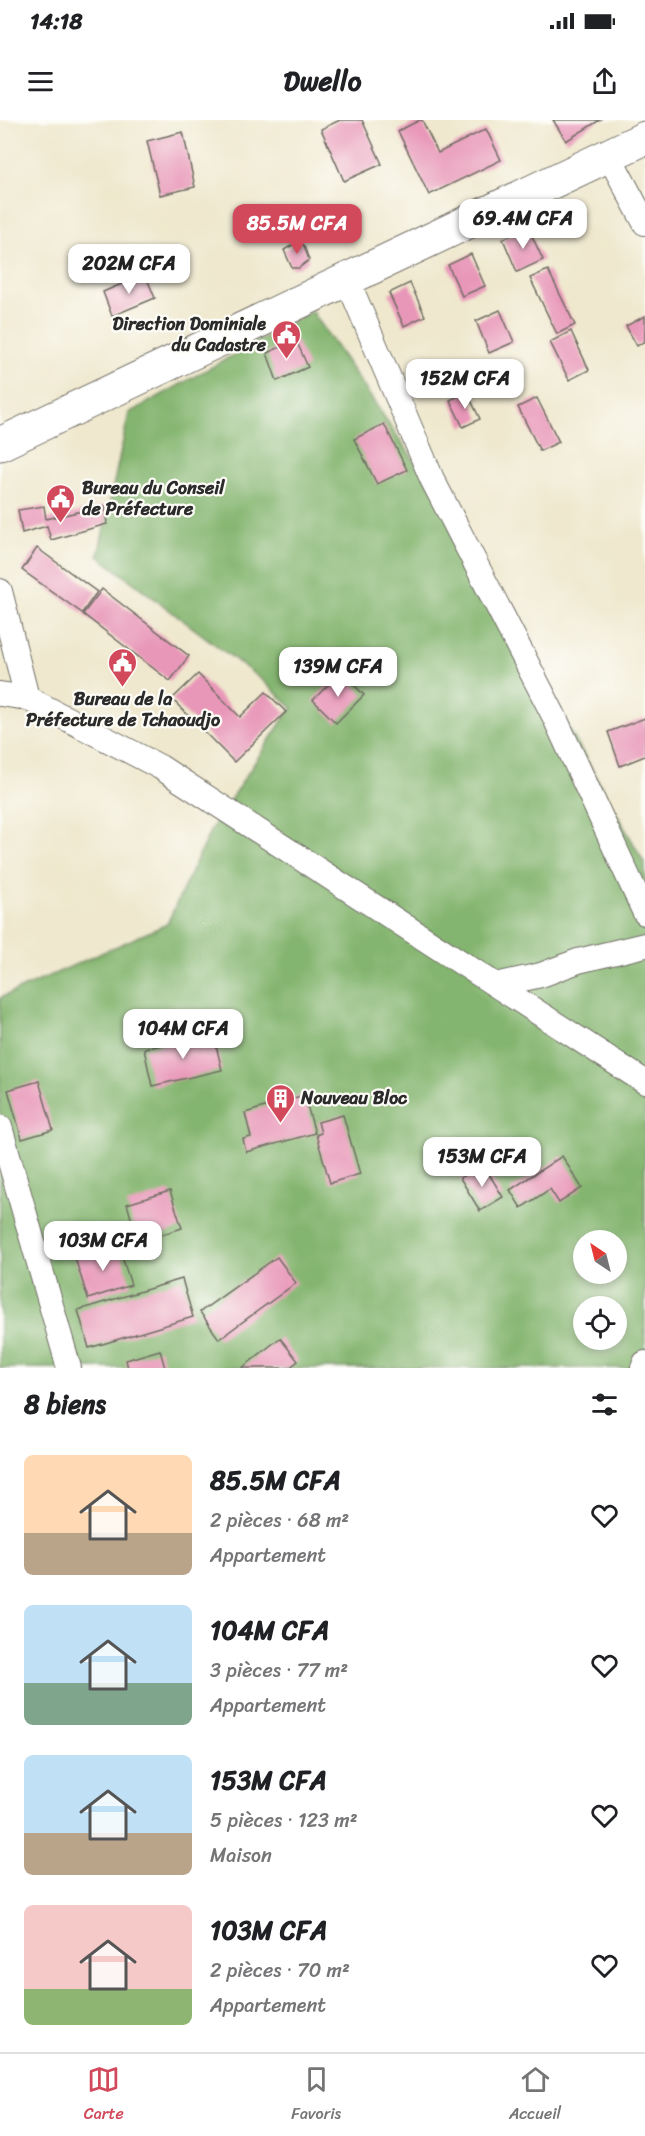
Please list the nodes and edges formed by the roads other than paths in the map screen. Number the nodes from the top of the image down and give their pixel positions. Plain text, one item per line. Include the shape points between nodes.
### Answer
1 (638, 120) edge
2 (645, 138) edge
3 (609, 156) junction
4 (645, 223) edge
5 (347, 279) junction
6 (0, 421) edge
7 (0, 444) edge
8 (0, 591) edge
9 (0, 694) edge
10 (27, 698) junction
11 (645, 913) edge
12 (645, 945) edge
13 (496, 985) junction
14 (645, 1082) edge
15 (0, 1127) edge
16 (645, 1363) edge
17 (69, 1368) edge
18 (643, 1368) edge

1 - 6 main road
2 - 3 main road
3 - 4 street
3 - 5 main road
5 - 7 main road
5 - 11 street via 432,479 553,714
8 - 10 street
9 - 10 street
10 - 13 street via 160,767
12 - 13 street
13 - 14 street
15 - 17 street
16 - 18 street

